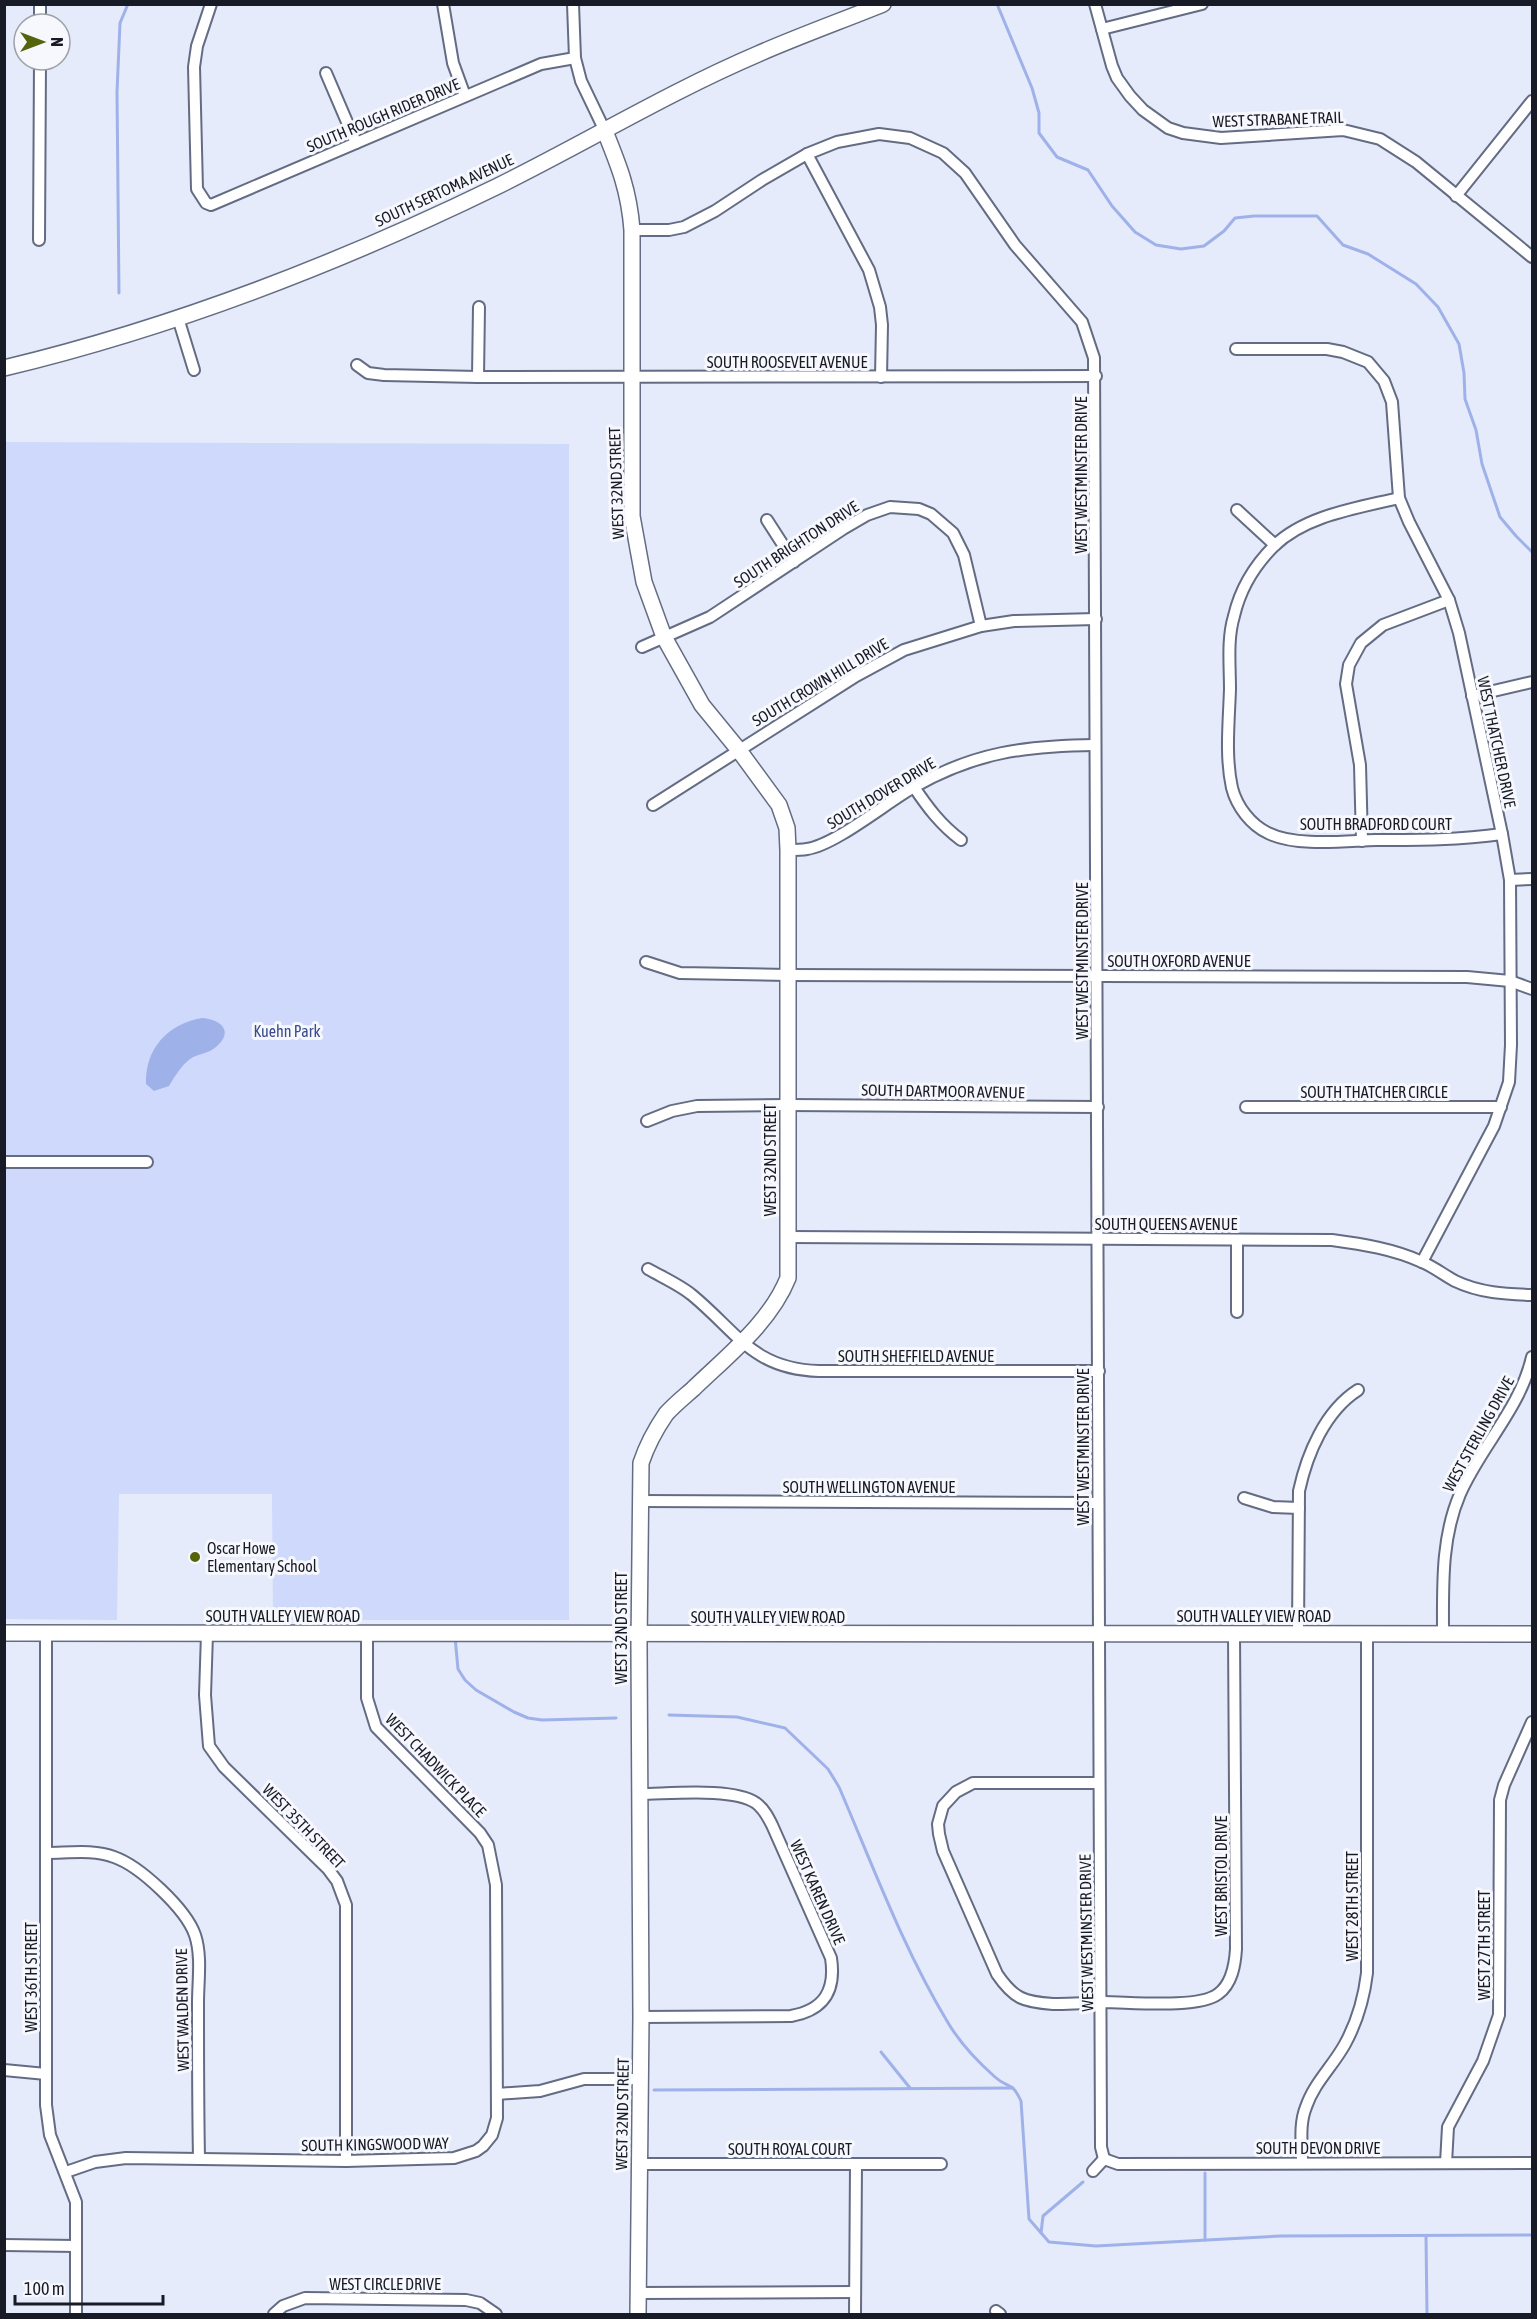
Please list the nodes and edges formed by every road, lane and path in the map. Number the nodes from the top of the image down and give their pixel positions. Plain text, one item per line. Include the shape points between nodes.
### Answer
1 (211, 4) edge
2 (443, 4) edge
3 (573, 4) edge
4 (883, 4) edge
5 (1095, 4) edge
6 (1202, 4) edge
7 (1102, 29) junction
8 (575, 58) junction
9 (40, 72) edge
10 (326, 73) dead end
11 (465, 96) junction
12 (1533, 101) edge
13 (604, 129) junction
14 (356, 143) junction
15 (807, 154) junction
16 (1456, 195) junction
17 (632, 230) junction
18 (39, 240) dead end
19 (1533, 257) edge
20 (479, 307) dead end
21 (178, 318) junction
22 (1236, 349) dead end
23 (357, 365) dead end
24 (4, 368) edge
25 (194, 370) dead end
26 (1096, 376) junction
27 (478, 377) junction
28 (631, 377) junction
29 (881, 377) junction
30 (1399, 498) junction
31 (1237, 510) dead end
32 (767, 520) dead end
33 (1275, 545) junction
34 (794, 562) junction
35 (1449, 600) junction
36 (1096, 619) junction
37 (981, 626) junction
38 (664, 637) junction
39 (642, 646) dead end
40 (1533, 682) edge
41 (1472, 696) junction
42 (1095, 746) junction
43 (738, 749) junction
44 (914, 787) junction
45 (653, 805) dead end
46 (1502, 834) junction
47 (961, 840) dead end
48 (1362, 841) junction
49 (788, 850) junction
50 (1533, 879) edge
51 (1510, 880) junction
52 (646, 962) dead end
53 (788, 975) junction
54 (1098, 976) junction
55 (1510, 981) junction
56 (1533, 989) edge
57 (788, 1105) junction
58 (1098, 1107) junction
59 (1246, 1107) dead end
60 (1502, 1107) junction
61 (647, 1121) dead end
62 (4, 1162) edge
63 (147, 1162) dead end
64 (789, 1237) junction
65 (1099, 1239) junction
66 (1237, 1240) junction
67 (1422, 1262) junction
68 (648, 1269) dead end
69 (1533, 1295) edge
70 (1237, 1312) dead end
71 (742, 1341) junction
72 (1533, 1357) edge
73 (1098, 1371) junction
74 (1358, 1390) dead end
75 (1244, 1498) dead end
76 (639, 1501) junction
77 (1098, 1503) junction
78 (1299, 1508) junction
79 (46, 1633) junction
80 (1443, 1633) junction
81 (4, 1634) edge
82 (207, 1634) junction
83 (367, 1634) junction
84 (1098, 1634) junction
85 (1234, 1634) junction
86 (1298, 1634) junction
87 (1367, 1634) junction
88 (1533, 1634) edge
89 (639, 1635) junction
90 (1533, 1722) edge
91 (1099, 1783) junction
92 (640, 1794) junction
93 (46, 1853) junction
94 (1102, 2002) junction
95 (641, 2017) junction
96 (4, 2070) edge
97 (46, 2074) junction
98 (640, 2079) junction
99 (497, 2094) junction
100 (199, 2158) junction
101 (1104, 2159) junction
102 (346, 2161) junction
103 (1302, 2162) junction
104 (1446, 2163) junction
105 (1533, 2163) edge
106 (640, 2164) junction
107 (856, 2164) junction
108 (941, 2164) dead end
109 (1093, 2171) dead end
110 (66, 2172) junction
111 (4, 2246) edge
112 (76, 2246) junction
113 (638, 2292) junction
114 (855, 2292) junction
115 (76, 2314) edge
116 (274, 2314) edge
117 (496, 2314) edge
118 (638, 2314) edge
119 (855, 2314) edge

1 - 14 street, SOUTH ROUGH RIDER DRIVE via 194,67 197,189 206,203 218,203
2 - 11 street via 453,63
3 - 8 street, WEST 32ND STREET
4 - 13 street, SOUTH SERTOMA AVENUE via 757,54
5 - 7 street, WEST STRABANE TRAIL
6 - 7 street
7 - 16 street, WEST STRABANE TRAIL via 1112,66 1124,87 1143,110 1168,128 1221,138 1343,130 1363,134 1394,147
8 - 11 street, SOUTH ROUGH RIDER DRIVE via 541,64
8 - 13 street, WEST 32ND STREET via 581,81
9 - 18 street
10 - 14 street
11 - 14 street, SOUTH ROUGH RIDER DRIVE
12 - 16 street
13 - 17 street, WEST 32ND STREET via 627,190
13 - 21 street, SOUTH SERTOMA AVENUE via 498,186 348,254
15 - 17 street, WEST WESTMINSTER DRIVE via 684,226
15 - 26 street, WEST WESTMINSTER DRIVE via 837,142 879,134 910,138 953,162 1015,245 1082,322
15 - 29 street via 869,270 881,316
16 - 19 street, WEST STRABANE TRAIL
17 - 28 street, WEST 32ND STREET
20 - 27 street
21 - 24 street, SOUTH SERTOMA AVENUE via 81,350
21 - 25 street
22 - 30 street, WEST THATCHER DRIVE via 1328,349 1368,362 1384,381 1392,402
23 - 27 street, SOUTH ROOSEVELT AVENUE via 384,375
26 - 29 street, SOUTH ROOSEVELT AVENUE
26 - 36 street, WEST WESTMINSTER DRIVE
27 - 28 street, SOUTH ROOSEVELT AVENUE
28 - 29 street, SOUTH ROOSEVELT AVENUE
28 - 38 street, WEST 32ND STREET via 632,516 644,582
30 - 33 street, SOUTH BRADFORD COURT via 1315,521
30 - 35 street, WEST THATCHER DRIVE
31 - 33 street
32 - 34 street
33 - 48 street, SOUTH BRADFORD COURT via 1246,584 1233,619 1229,756 1232,788 1249,820 1267,833 1302,841
34 - 37 street, SOUTH BRIGHTON DRIVE via 881,508 919,509 939,519 958,541
34 - 38 street, SOUTH BRIGHTON DRIVE via 710,617
35 - 41 street, WEST THATCHER DRIVE
35 - 48 street via 1383,625 1361,643 1349,665 1346,684 1360,765
36 - 37 street, SOUTH CROWN HILL DRIVE
36 - 42 street, WEST WESTMINSTER DRIVE
37 - 43 street, SOUTH CROWN HILL DRIVE via 924,642 882,661
38 - 39 street, SOUTH BRIGHTON DRIVE
38 - 43 street, WEST 32ND STREET via 702,705
40 - 41 street
41 - 46 street, WEST THATCHER DRIVE
42 - 44 street, SOUTH DOVER DRIVE via 1029,747 1000,752 959,765
42 - 54 street, WEST WESTMINSTER DRIVE
43 - 45 street, SOUTH CROWN HILL DRIVE
43 - 49 street, WEST 32ND STREET via 779,805 787,828
44 - 47 street via 942,826
44 - 49 street, SOUTH DOVER DRIVE via 826,843
46 - 48 street, SOUTH BRADFORD COURT
46 - 51 street, WEST THATCHER DRIVE
49 - 53 street, WEST 32ND STREET
50 - 51 street
51 - 55 street, WEST THATCHER DRIVE
52 - 53 street, SOUTH OXFORD AVENUE via 680,973
53 - 54 street, SOUTH OXFORD AVENUE
53 - 57 street, WEST 32ND STREET
54 - 55 street, SOUTH OXFORD AVENUE via 1467,977
54 - 58 street, WEST WESTMINSTER DRIVE
55 - 56 street, SOUTH OXFORD AVENUE
55 - 60 street, WEST THATCHER DRIVE via 1511,1063
57 - 58 street, SOUTH DARTMOOR AVENUE
57 - 61 street, SOUTH DARTMOOR AVENUE via 697,1106
57 - 64 street, WEST 32ND STREET
58 - 65 street, WEST WESTMINSTER DRIVE
59 - 60 street, SOUTH THATCHER CIRCLE
60 - 67 street, WEST THATCHER DRIVE
62 - 63 street
64 - 65 street, SOUTH QUEENS AVENUE
64 - 71 street, WEST 32ND STREET via 788,1278 781,1295
65 - 66 street, SOUTH QUEENS AVENUE
65 - 73 street, WEST WESTMINSTER DRIVE
66 - 67 street, SOUTH QUEENS AVENUE via 1332,1240
66 - 70 street
67 - 69 street, SOUTH QUEENS AVENUE via 1475,1289
68 - 71 street, SOUTH SHEFFIELD AVENUE via 690,1293
71 - 73 street, SOUTH SHEFFIELD AVENUE via 770,1361 806,1371
71 - 76 street, WEST 32ND STREET via 668,1412 651,1437 641,1463
72 - 80 street, WEST STERLING DRIVE via 1517,1400 1470,1474 1452,1515 1443,1576
73 - 77 street, WEST WESTMINSTER DRIVE
74 - 78 street via 1338,1406 1316,1442 1302,1476
75 - 78 street via 1273,1508
76 - 77 street, SOUTH WELLINGTON AVENUE
76 - 89 street, WEST 32ND STREET
77 - 84 street, WEST WESTMINSTER DRIVE
78 - 86 street
79 - 81 street, SOUTH VALLEY VIEW ROAD
79 - 82 street, SOUTH VALLEY VIEW ROAD
79 - 93 street, WEST 36TH STREET
80 - 87 street, SOUTH VALLEY VIEW ROAD
80 - 88 street, SOUTH VALLEY VIEW ROAD
82 - 83 street, SOUTH VALLEY VIEW ROAD
82 - 102 street, WEST 35TH STREET via 209,1746 224,1767 328,1869 346,1905
83 - 89 street, SOUTH VALLEY VIEW ROAD
83 - 99 street, WEST CHADWICK PLACE via 367,1698 376,1727 470,1821 488,1845 496,1885
84 - 85 street, SOUTH VALLEY VIEW ROAD
84 - 89 street, SOUTH VALLEY VIEW ROAD
84 - 91 street, WEST WESTMINSTER DRIVE
85 - 86 street, SOUTH VALLEY VIEW ROAD
85 - 94 street, WEST BRISTOL DRIVE via 1236,1948 1232,1971 1220,1993 1202,2001
86 - 87 street, SOUTH VALLEY VIEW ROAD
87 - 103 street, WEST 28TH STREET via 1367,1973 1355,2022 1306,2106
89 - 92 street, WEST 32ND STREET
90 - 104 street, WEST 27TH STREET via 1500,1800 1499,2015 1483,2061 1448,2127
91 - 94 street, WEST WESTMINSTER DRIVE
91 - 94 street, WEST BRISTOL DRIVE via 973,1783 948,1800 938,1824 943,1851 1009,1991 1031,2002
92 - 95 street, WEST 32ND STREET
92 - 95 street, WEST KAREN DRIVE via 729,1794 745,1797 762,1808 831,1958 832,1968 826,1997 803,2014
93 - 97 street, WEST 36TH STREET
93 - 100 street, WEST WALDEN DRIVE via 114,1856 134,1867 158,1889 192,1929 198,1947 199,1972
94 - 101 street, WEST WESTMINSTER DRIVE
95 - 98 street, WEST 32ND STREET
96 - 97 street
97 - 110 street, WEST 36TH STREET via 50,2135
98 - 99 street via 584,2079 540,2091
98 - 106 street, WEST 32ND STREET
99 - 102 street, SOUTH KINGSWOOD WAY via 495,2127 476,2151 454,2158
100 - 102 street, SOUTH KINGSWOOD WAY
100 - 110 street, SOUTH KINGSWOOD WAY via 112,2158
101 - 103 street, SOUTH DEVON DRIVE via 1118,2164
101 - 109 street
103 - 104 street, SOUTH DEVON DRIVE
104 - 105 street, SOUTH DEVON DRIVE
106 - 107 street, SOUTH ROYAL COURT
106 - 113 street, WEST 32ND STREET
107 - 108 street, SOUTH ROYAL COURT
107 - 114 street
110 - 112 street, WEST 36TH STREET via 76,2202
111 - 112 street
112 - 115 street, WEST 36TH STREET
113 - 114 street
113 - 118 street, WEST 32ND STREET
114 - 119 street
116 - 117 street, WEST CIRCLE DRIVE via 294,2301 316,2298 466,2300 480,2303

